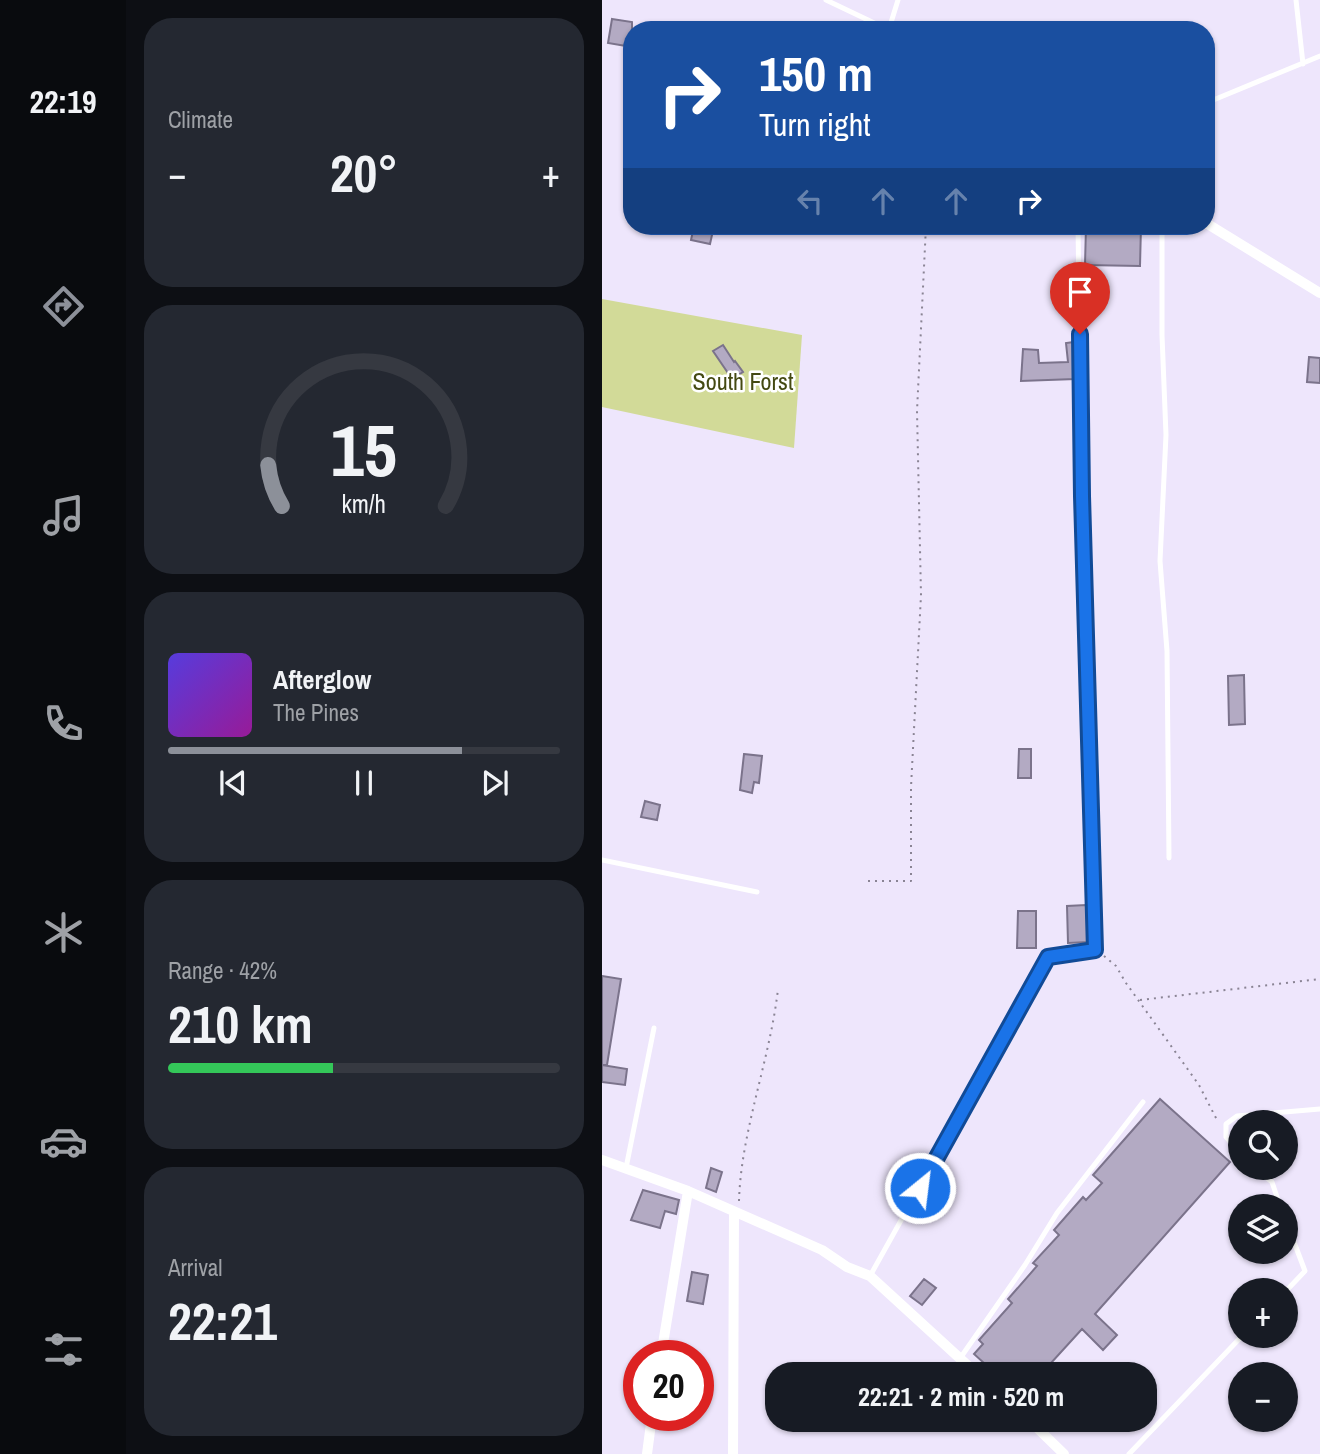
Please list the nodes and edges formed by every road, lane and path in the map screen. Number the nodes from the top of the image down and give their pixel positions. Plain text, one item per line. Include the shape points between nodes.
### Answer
1 (826, 0) edge
2 (898, 0) edge
3 (1296, 0) edge
4 (870, 21) edge
5 (892, 21) edge
6 (1320, 56) edge
7 (1303, 64) junction
8 (1215, 99) edge
9 (1215, 229) edge
10 (926, 235) edge
11 (1078, 235) edge
12 (1162, 235) edge
13 (1320, 293) edge
14 (1169, 858) dead end
15 (602, 860) edge
16 (868, 881) dead end
17 (757, 892) dead end
18 (1095, 950) junction
19 (1320, 979) edge
20 (778, 989) dead end
21 (1139, 1000) junction
22 (654, 1028) dead end
23 (1143, 1101) dead end
24 (1320, 1109) edge
25 (1226, 1137) junction
26 (1228, 1139) edge
27 (602, 1160) edge
28 (626, 1168) junction
29 (688, 1191) junction
30 (736, 1213) junction
31 (1298, 1251) edge
32 (870, 1276) junction
33 (1298, 1279) edge
34 (664, 1340) edge
35 (1231, 1348) edge
36 (961, 1357) junction
37 (966, 1362) edge
38 (650, 1431) edge
39 (1041, 1432) edge
40 (647, 1454) edge
41 (733, 1454) edge
42 (1064, 1454) edge
43 (1129, 1454) edge

1 - 4 lane
2 - 5 lane
3 - 7 lane
6 - 7 lane
7 - 8 lane
9 - 13 street
10 - 16 path via 917,411 921,595 911,881
11 - 18 lane
12 - 14 lane via 1166,435 1160,561 1167,651
15 - 17 lane
18 - 21 path via 1116,966
18 - 32 lane via 1048,957
19 - 21 path
20 - 30 path
21 - 25 path via 1199,1085
22 - 28 lane
23 - 36 lane via 1057,1213
24 - 25 lane via 1237,1116 1226,1124
25 - 26 lane
27 - 28 street
28 - 29 street
29 - 30 street
29 - 34 street
30 - 32 street
30 - 41 street
31 - 33 lane via 1306,1271
32 - 36 street
35 - 43 lane
36 - 37 street
38 - 40 street
39 - 42 street

